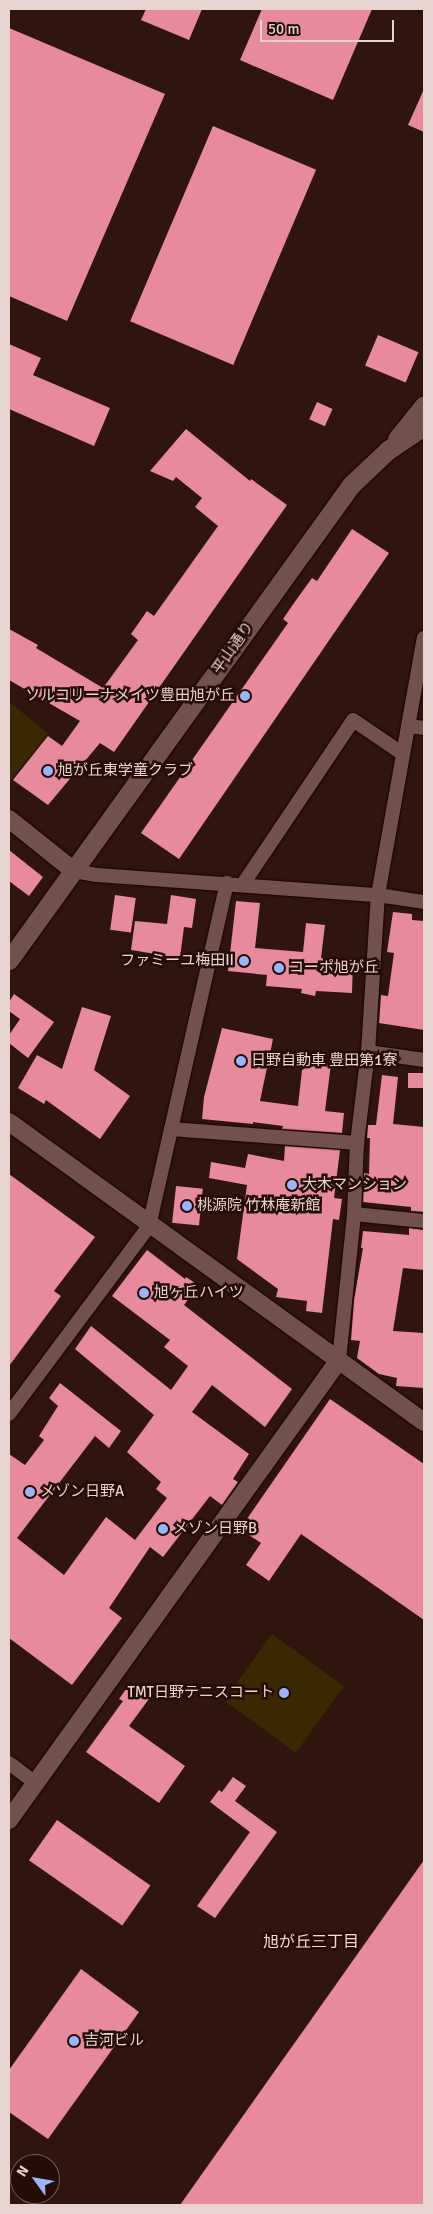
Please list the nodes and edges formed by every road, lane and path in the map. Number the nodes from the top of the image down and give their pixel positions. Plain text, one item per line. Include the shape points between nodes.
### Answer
1 (424, 405) edge
2 (424, 426) edge
3 (388, 450) junction
4 (424, 638) edge
5 (408, 726) junction
6 (424, 728) edge
7 (403, 754) junction
8 (9, 819) edge
9 (74, 871) junction
10 (227, 883) junction
11 (243, 884) junction
12 (378, 895) junction
13 (424, 902) edge
14 (9, 960) edge
15 (368, 1052) junction
16 (424, 1060) edge
17 (9, 1122) edge
18 (171, 1129) junction
19 (357, 1143) junction
20 (354, 1214) junction
21 (424, 1221) edge
22 (149, 1226) junction
23 (339, 1360) junction
24 (9, 1414) edge
25 (424, 1422) edge
26 (9, 1763) edge
27 (36, 1783) junction
28 (9, 1820) edge

1 - 3 main road
2 - 3 main road, 平山通り
3 - 9 main road, 平山通り via 351,485 326,517
4 - 5 street
5 - 6 street
5 - 7 street
7 - 11 street via 353,720
7 - 12 street
8 - 9 street
9 - 10 street
9 - 14 main road, 平山通り
10 - 11 street
10 - 18 street
11 - 12 street
12 - 13 street
12 - 15 street
15 - 16 street
15 - 19 street
17 - 22 street
18 - 19 street
18 - 22 street
19 - 20 street
20 - 21 street
20 - 23 street
22 - 23 street
22 - 24 street
23 - 25 street
23 - 27 street
26 - 27 street
27 - 28 street

